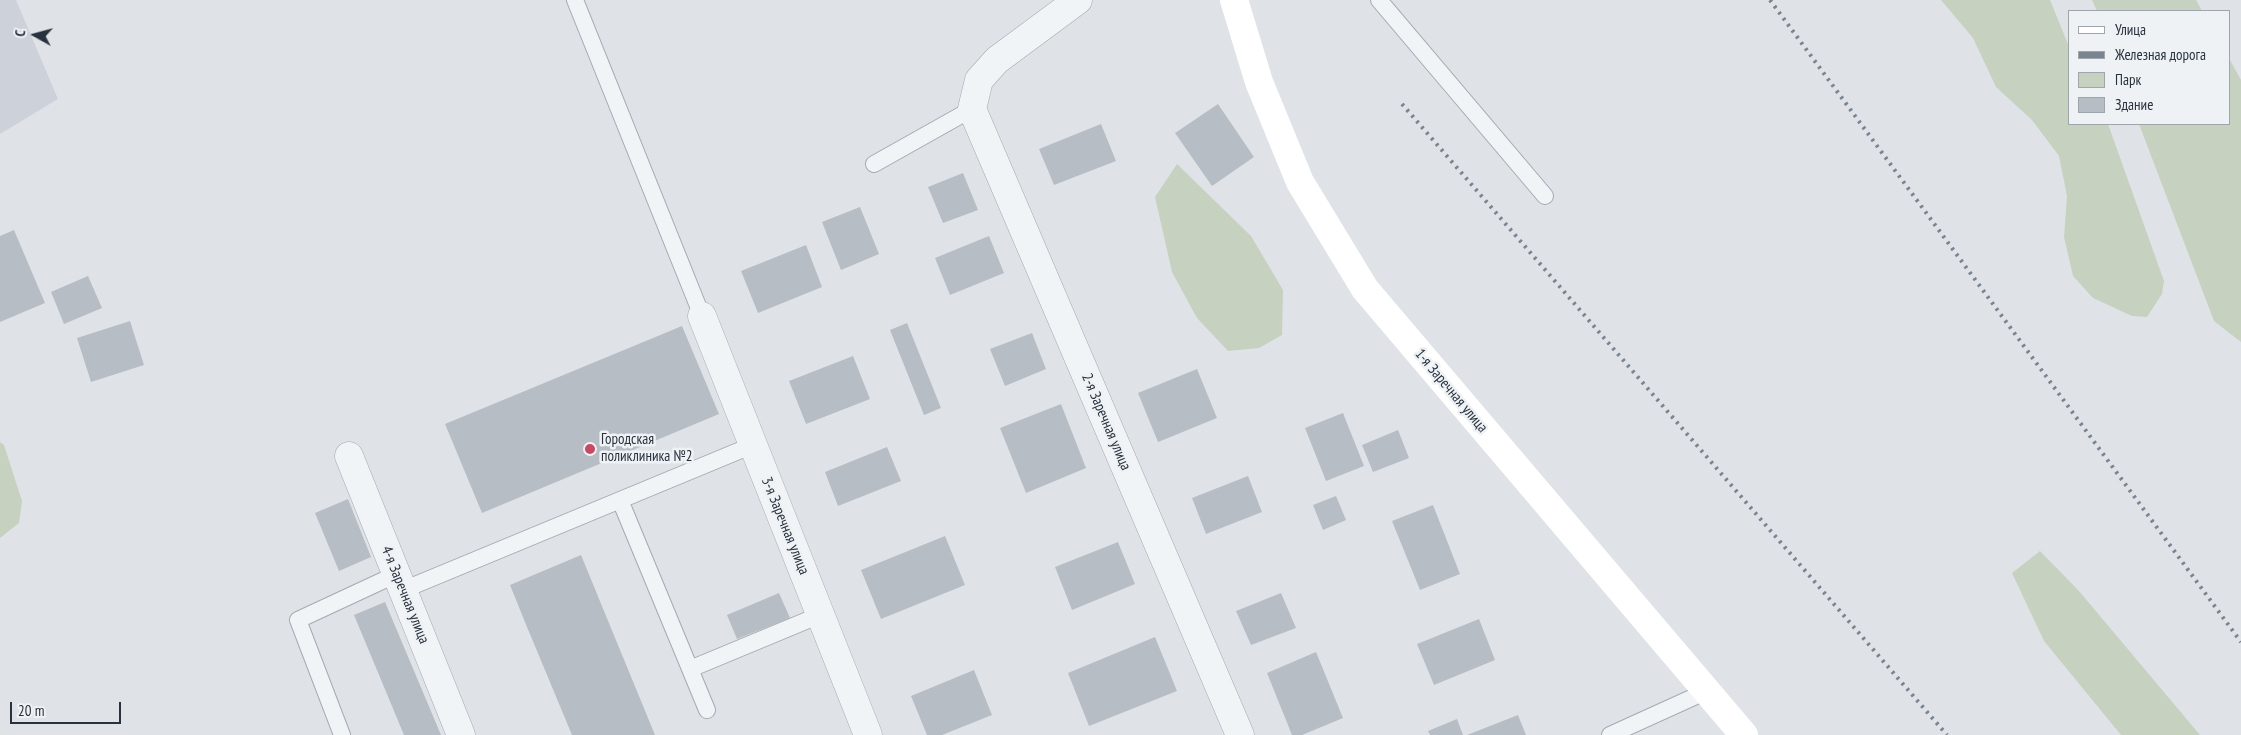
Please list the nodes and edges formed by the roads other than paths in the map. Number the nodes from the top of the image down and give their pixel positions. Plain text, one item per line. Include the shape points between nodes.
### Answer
1 (575, 0) edge
2 (1078, 0) edge
3 (1234, 0) edge
4 (1379, 0) edge
5 (972, 109) junction
6 (874, 164) dead end
7 (1545, 196) dead end
8 (702, 316) joint
9 (753, 445) junction
10 (349, 456) dead end
11 (620, 500) junction
12 (400, 582) junction
13 (820, 615) junction
14 (690, 669) junction
15 (1707, 691) junction
16 (707, 710) dead end
17 (342, 735) edge
18 (461, 735) edge
19 (868, 735) edge
20 (1240, 735) edge
21 (1610, 735) edge
22 (1744, 735) edge

1 - 8 lane
2 - 5 street via 997,60 979,80
3 - 15 street, 1-я Заречная улица via 1259,82 1300,182 1365,289
4 - 7 lane
5 - 6 lane
5 - 20 street, 2-я Заречная улица
8 - 9 street, 3-я Заречная улица
9 - 11 lane
9 - 13 street, 3-я Заречная улица
10 - 12 street, 4-я Заречная улица
11 - 12 lane
11 - 14 lane
12 - 17 lane via 298,620
12 - 18 street, 4-я Заречная улица
13 - 14 lane
13 - 19 street, 3-я Заречная улица
14 - 16 lane
15 - 21 lane
15 - 22 street, 1-я Заречная улица

